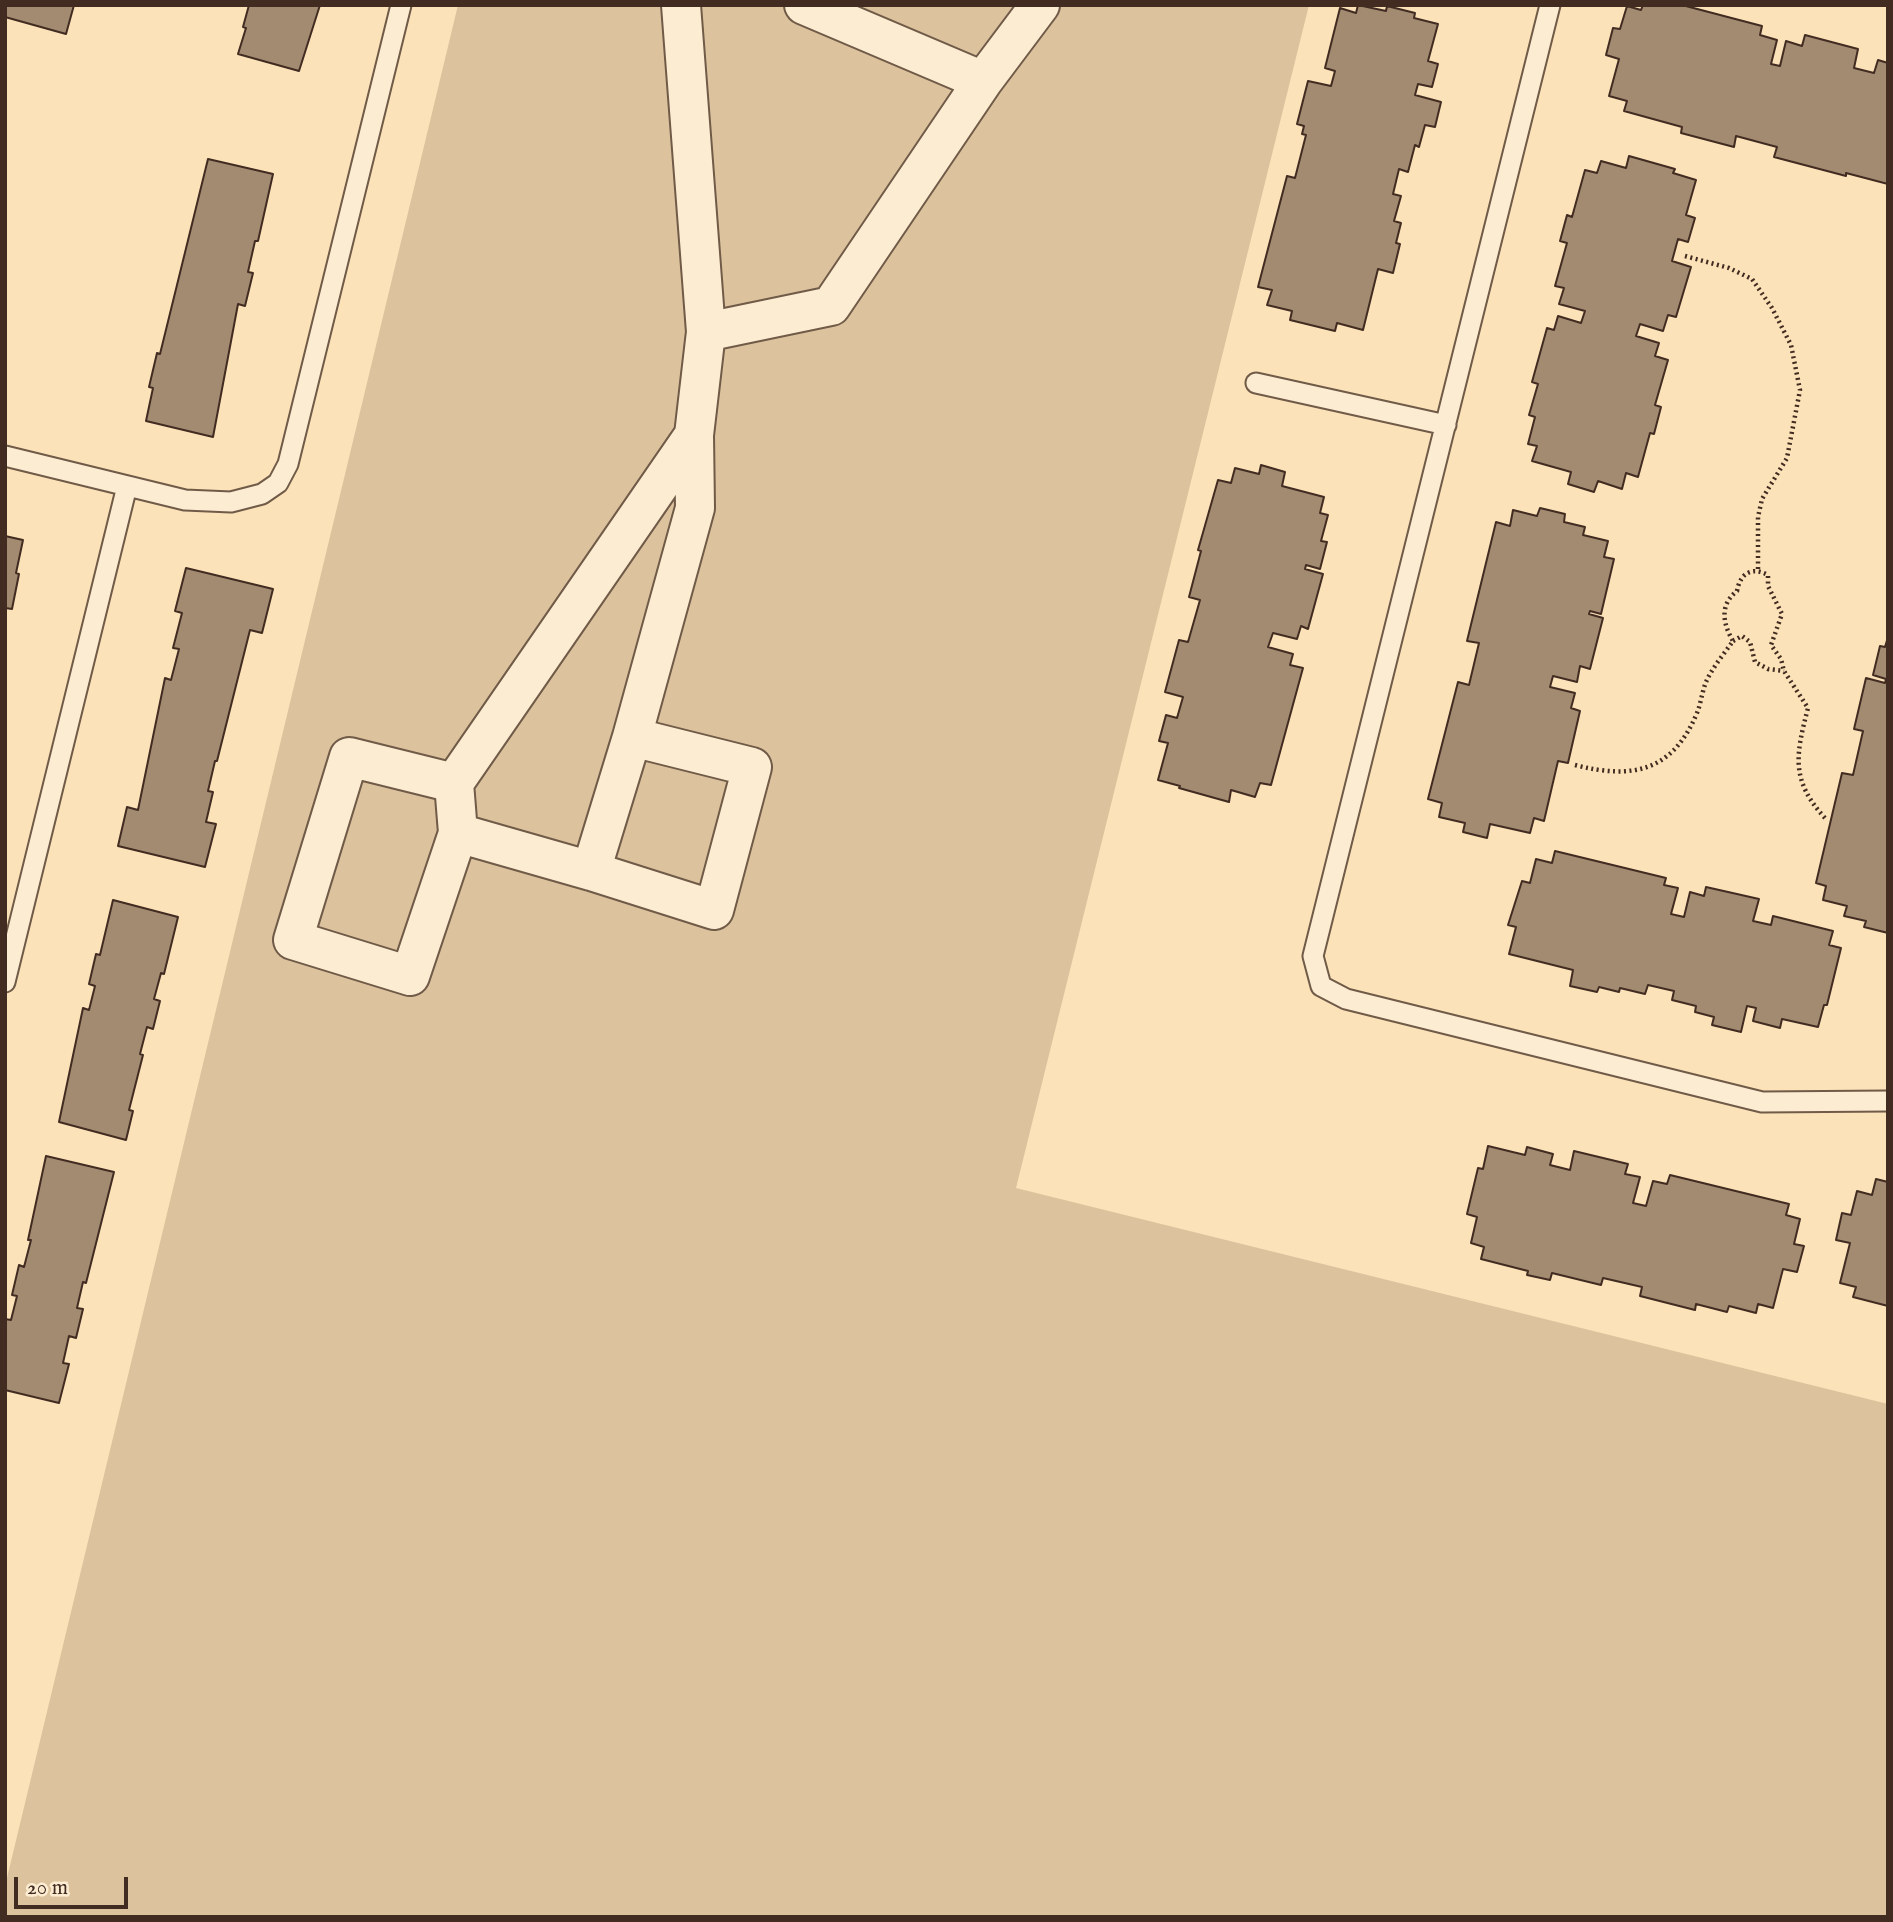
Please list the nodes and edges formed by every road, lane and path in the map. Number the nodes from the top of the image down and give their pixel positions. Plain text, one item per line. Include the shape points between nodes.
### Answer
1 (401, 5) edge
2 (681, 5) edge
3 (804, 5) edge
4 (1040, 5) edge
5 (1550, 5) edge
6 (983, 81) junction
7 (1685, 256) dead end
8 (706, 332) junction
9 (1256, 383) dead end
10 (1446, 425) junction
11 (694, 435) junction
12 (5, 456) edge
13 (127, 486) junction
14 (1759, 570) junction
15 (1733, 641) junction
16 (1784, 671) junction
17 (632, 737) junction
18 (1576, 765) dead end
19 (454, 783) junction
20 (1825, 818) dead end
21 (457, 833) junction
22 (591, 871) junction
23 (5, 982) edge
24 (1888, 1101) edge

1 - 13 lane via 288,464 278,482 262,494 231,502 185,500
2 - 8 street
3 - 6 street
4 - 6 street
5 - 10 lane
6 - 8 street via 831,306
7 - 14 path via 1752,279 1791,345 1800,390 1787,458 1762,499
8 - 11 street
9 - 10 lane
10 - 24 lane via 1313,957 1321,986 1346,999 1762,1102
11 - 17 street via 695,508
11 - 19 street
12 - 13 lane
13 - 23 lane
14 - 15 path via 1749,570 1739,581 1724,610
14 - 16 path via 1768,575 1768,586 1782,614 1770,645
15 - 16 path via 1742,636 1750,642 1755,662
15 - 18 path via 1707,680 1684,741 1670,756 1651,768 1623,772
16 - 20 path via 1808,708 1798,747 1802,788
17 - 22 street
17 - 22 street via 752,767 715,910
19 - 21 street
19 - 21 street via 349,757 293,940 410,976
21 - 22 street

